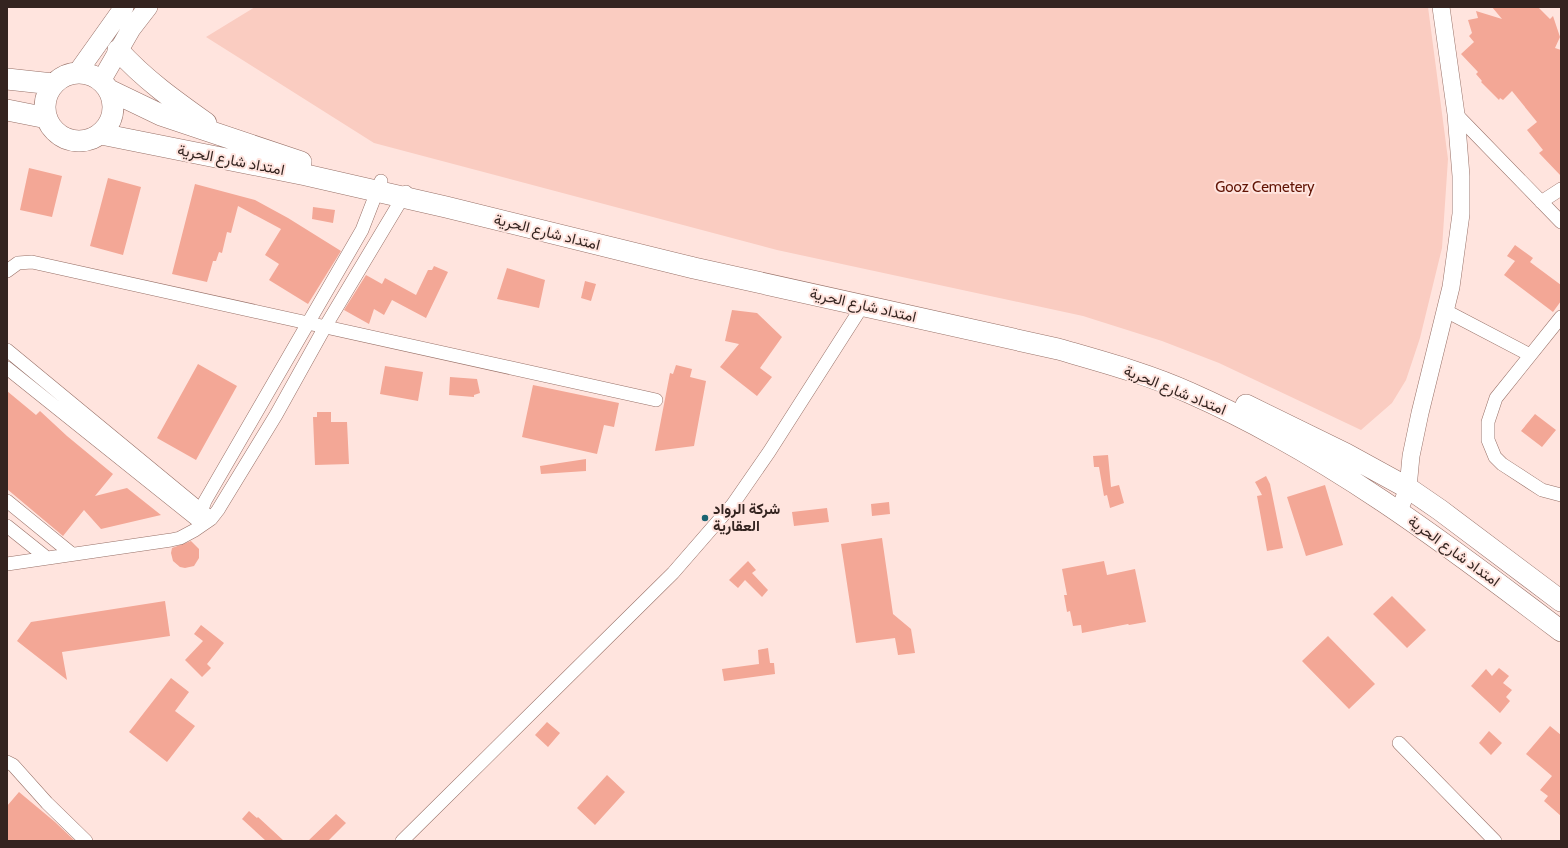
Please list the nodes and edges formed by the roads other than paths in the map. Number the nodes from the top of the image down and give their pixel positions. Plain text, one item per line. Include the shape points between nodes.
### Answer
1 (124, 7) edge
2 (148, 7) edge
3 (1441, 7) edge
4 (118, 50) junction
5 (77, 73) junction
6 (7, 79) edge
7 (53, 84) junction
8 (105, 85) junction
9 (7, 110) edge
10 (1456, 114) junction
11 (47, 118) junction
12 (101, 134) junction
13 (228, 139) junction
14 (379, 186) junction
15 (1561, 189) edge
16 (405, 192) junction
17 (1542, 202) junction
18 (1561, 222) edge
19 (7, 271) edge
20 (863, 305) junction
21 (1446, 310) junction
22 (1561, 317) edge
23 (307, 323) junction
24 (325, 327) junction
25 (7, 350) edge
26 (1530, 355) junction
27 (7, 368) edge
28 (656, 400) dead end
29 (1408, 488) junction
30 (1561, 495) edge
31 (7, 501) edge
32 (1400, 511) junction
33 (205, 518) junction
34 (7, 526) edge
35 (72, 554) junction
36 (47, 558) junction
37 (7, 564) edge
38 (1561, 601) edge
39 (1561, 631) edge
40 (1399, 743) dead end
41 (9, 766) edge
42 (86, 841) edge
43 (402, 841) edge
44 (1496, 841) edge

1 - 5 main road
2 - 4 main road
3 - 10 street
4 - 8 main road
4 - 13 main road via 135,69 176,103
5 - 7 main road via 68,74
5 - 8 main road via 94,76
6 - 7 main road
7 - 11 main road via 45,100
8 - 12 main road via 113,104 112,118
8 - 13 main road via 162,115
9 - 11 main road
10 - 17 street
10 - 21 street via 1461,214
11 - 12 main road via 54,131 66,139 88,140
12 - 14 main road, امتداد شارع الحرية
13 - 14 main road
14 - 16 main road
14 - 23 street via 362,230
15 - 17 street
16 - 20 main road, امتداد شارع الحرية via 694,268
16 - 24 street
16 - 29 main road, امتداد شارع الحرية via 695,258 918,305 1120,356 1221,394 1282,422
17 - 18 street
19 - 23 street via 18,263 27,261
20 - 32 main road, امتداد شارع الحرية via 1058,349 1164,382 1226,410 1287,442
20 - 43 street via 733,504 673,573
21 - 26 street
21 - 29 street via 1420,413 1411,456
22 - 26 street
23 - 24 street
23 - 33 street via 205,501
24 - 28 street
24 - 33 street via 276,415
25 - 33 street
26 - 30 street via 1496,398 1488,422 1488,440 1495,457 1502,464 1542,490
27 - 33 street
29 - 32 street
29 - 38 main road, امتداد شارع الحرية
31 - 35 street
32 - 39 main road, امتداد شارع الحرية
33 - 35 street via 188,534 175,539
34 - 36 street
35 - 36 street
36 - 37 street
40 - 44 street
41 - 42 street

